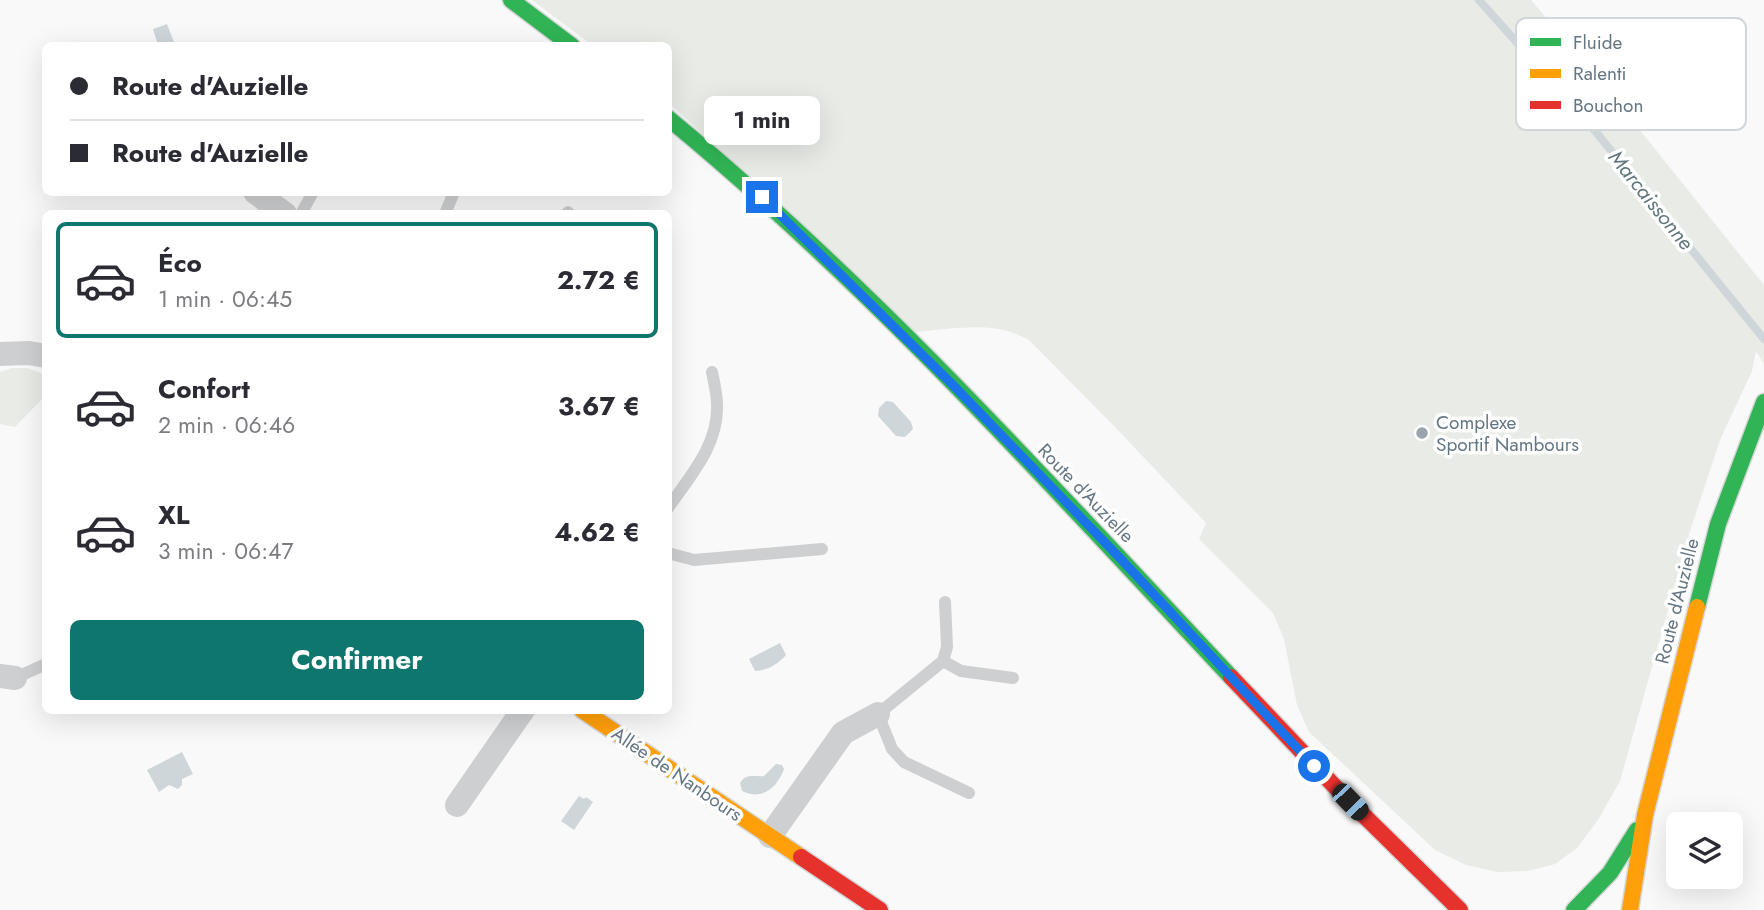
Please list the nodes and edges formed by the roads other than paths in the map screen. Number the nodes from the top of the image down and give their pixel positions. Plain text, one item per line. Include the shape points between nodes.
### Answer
1 (511, 0) edge
2 (567, 42) edge
3 (672, 121) edge
4 (260, 196) edge
5 (280, 210) edge
6 (0, 354) edge
7 (42, 355) edge
8 (712, 372) dead end
9 (1764, 402) edge
10 (672, 502) edge
11 (822, 549) dead end
12 (672, 553) edge
13 (944, 602) dead end
14 (943, 661) junction
15 (42, 665) edge
16 (7, 677) edge
17 (1013, 678) dead end
18 (520, 714) edge
19 (588, 714) edge
20 (878, 714) junction
21 (968, 793) dead end
22 (457, 805) dead end
23 (1645, 815) junction
24 (770, 836) junction
25 (880, 910) edge
26 (1460, 910) edge
27 (1574, 910) edge
28 (1630, 910) edge

1 - 2 street
3 - 26 street, Route d'Auzielle via 780,213 932,363 1297,748
4 - 5 street
6 - 7 street
8 - 10 lane via 717,405 709,447
9 - 23 street, Route d'Auzielle via 1718,524
11 - 12 lane via 694,560
13 - 14 lane via 947,647
14 - 17 lane via 961,671
14 - 20 lane
15 - 16 lane
18 - 22 street
19 - 24 street, Allée de Nanbours
20 - 21 lane via 892,749 904,762
20 - 24 street via 843,733
23 - 27 street, Route d'Auzielle via 1619,864
23 - 28 street, Route d'Auzielle
24 - 25 street, Allée de Nanbours

